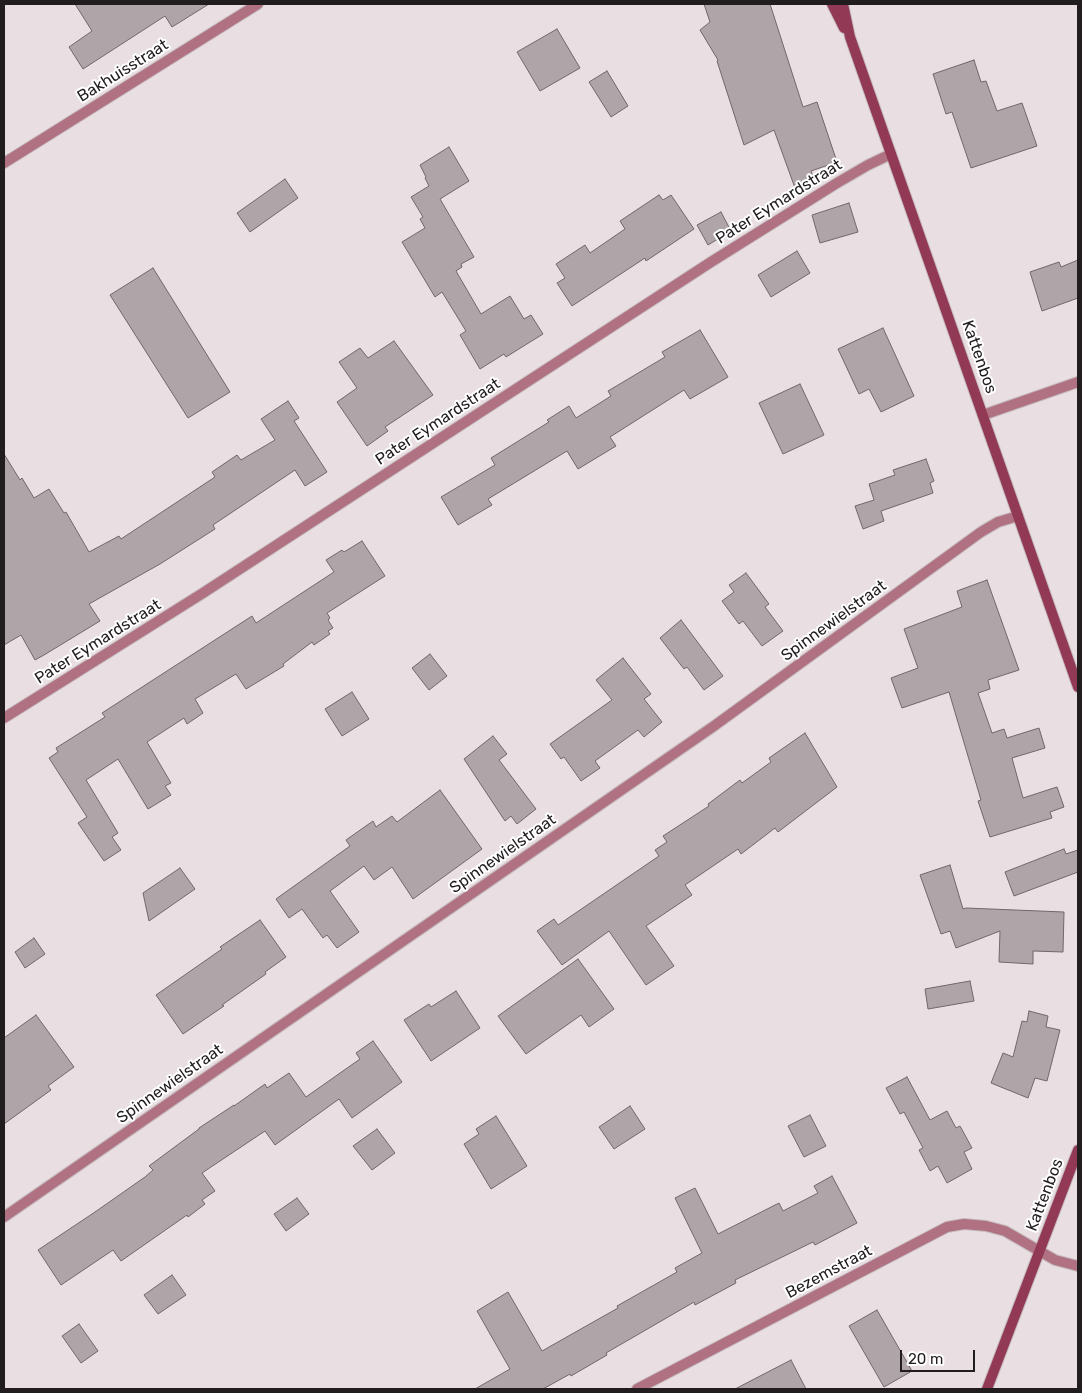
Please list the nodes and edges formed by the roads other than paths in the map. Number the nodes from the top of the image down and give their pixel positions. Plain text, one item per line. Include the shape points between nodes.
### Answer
1 (258, 4) edge
2 (832, 4) edge
3 (843, 4) edge
4 (850, 38) junction
5 (891, 154) junction
6 (4, 163) edge
7 (1078, 382) edge
8 (983, 415) junction
9 (1018, 516) junction
10 (1078, 687) edge
11 (4, 718) edge
12 (1078, 1150) edge
13 (4, 1217) edge
14 (1040, 1251) junction
15 (1078, 1266) edge
16 (637, 1389) edge
17 (987, 1389) edge

1 - 6 street, Bakhuisstraat
2 - 4 main road, Kattenbos
3 - 4 main road, Kattenbos
4 - 5 main road, Kattenbos
5 - 8 main road, Kattenbos
5 - 11 street, Pater Eymardstraat via 837,183 711,262 203,593
7 - 8 street
8 - 9 main road, Kattenbos
9 - 10 main road, Kattenbos
9 - 13 street, Spinnewielstraat via 981,532 714,726
12 - 14 main road, Kattenbos
14 - 15 street, Kattenbos via 1055,1260
14 - 16 street, Bezemstraat via 1005,1231 986,1226 964,1224 947,1227
14 - 17 main road, Kattenbos

